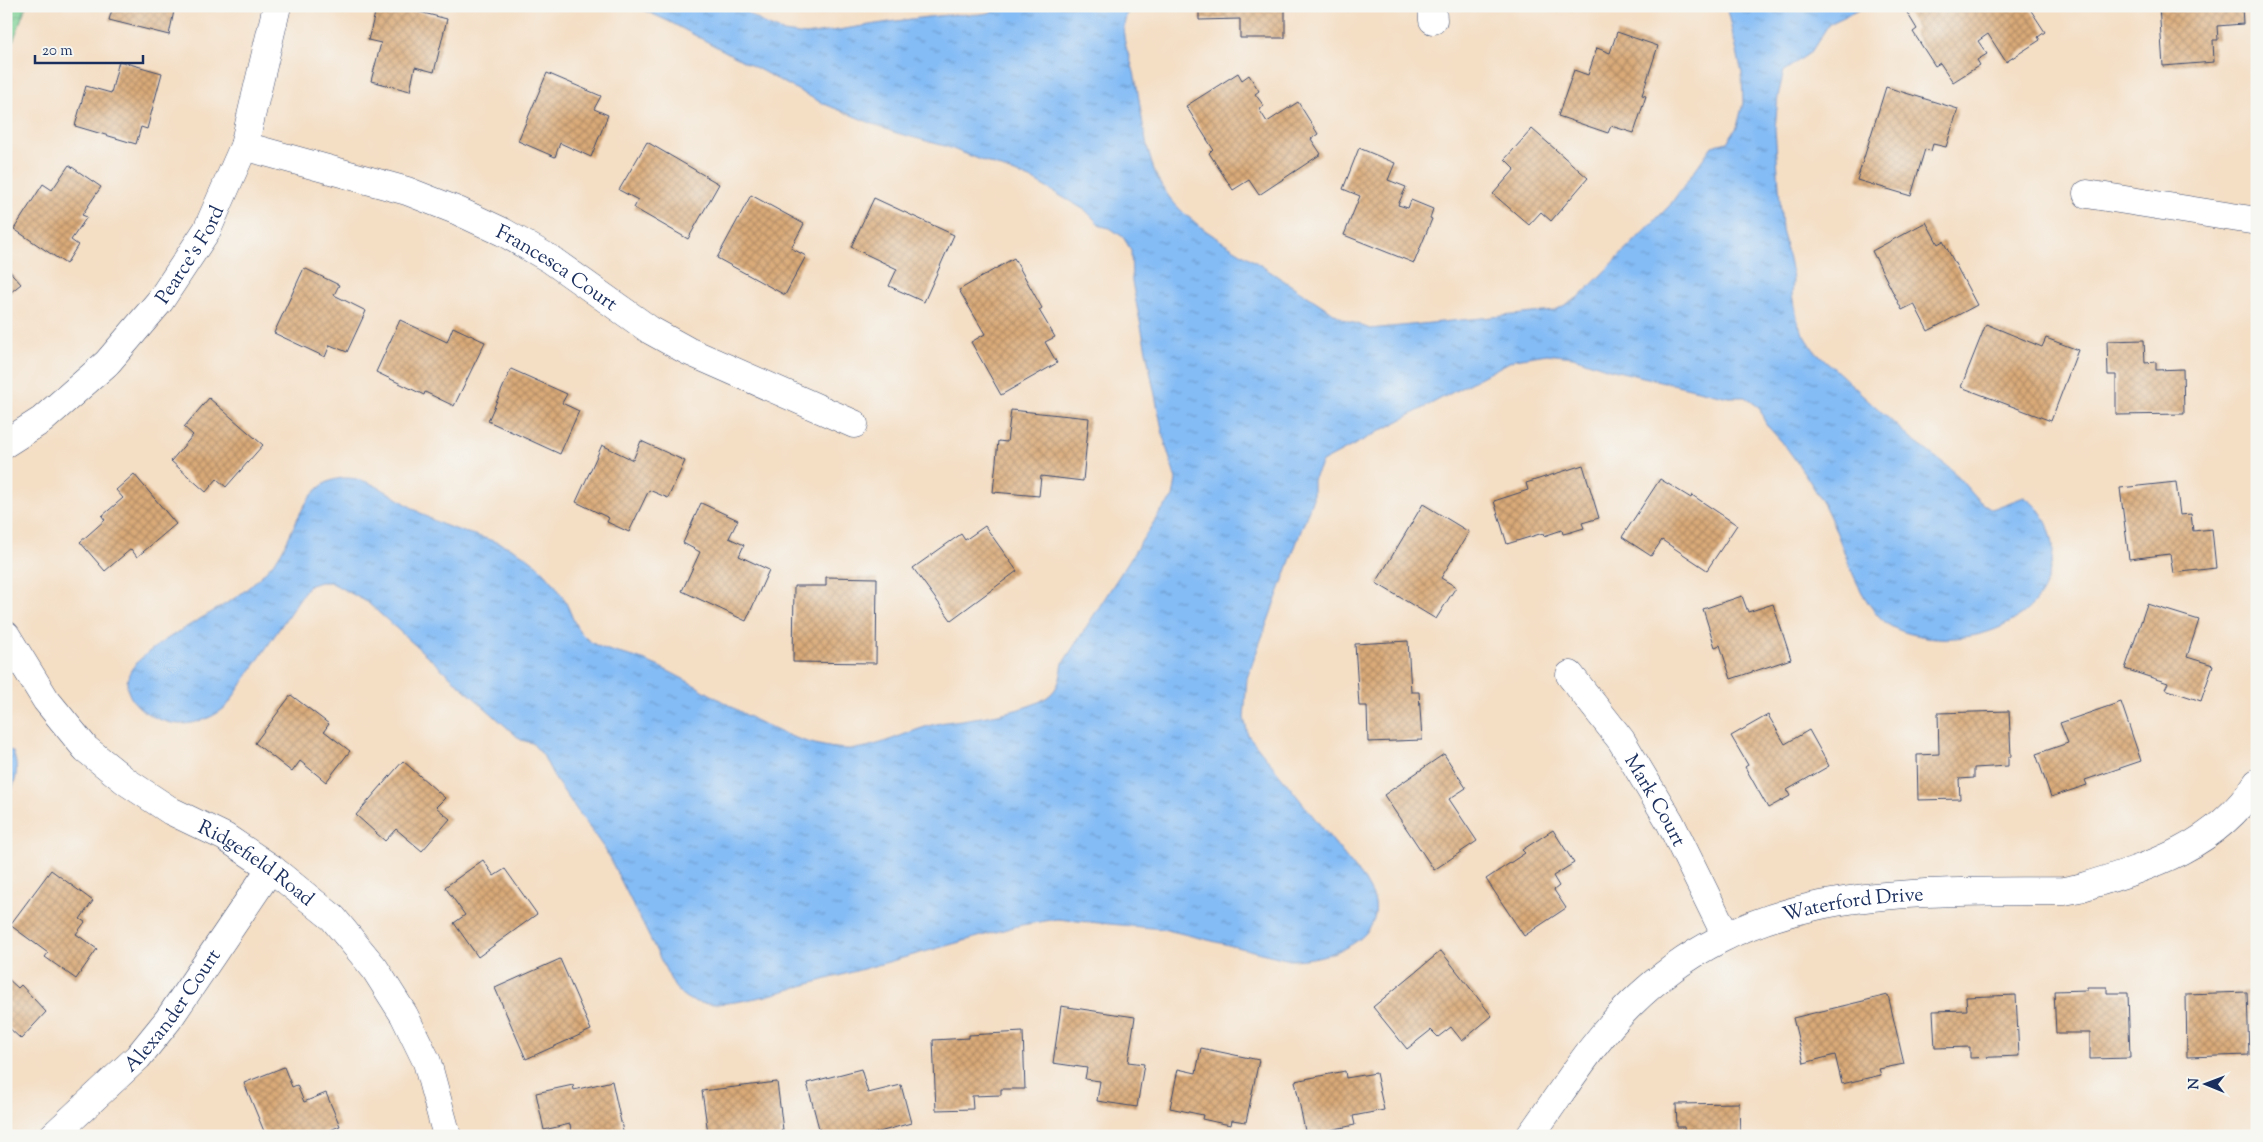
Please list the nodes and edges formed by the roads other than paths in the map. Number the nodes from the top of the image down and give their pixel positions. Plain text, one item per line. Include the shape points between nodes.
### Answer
1 (277, 6) edge
2 (244, 146) junction
3 (2087, 194) dead end
4 (2257, 221) edge
5 (854, 424) dead end
6 (6, 443) edge
7 (6, 635) edge
8 (1570, 675) dead end
9 (2253, 800) edge
10 (271, 868) junction
11 (1726, 936) junction
12 (53, 1136) edge
13 (447, 1136) edge
14 (1530, 1136) edge

1 - 2 street, Pearce's Ford
2 - 5 street, Francesca Court via 407,192 458,211 550,259 650,330 688,351
2 - 6 street, Pearce's Ford via 207,230 160,301 107,363 42,420
3 - 4 street
7 - 10 street, Ridgefield Road via 46,700 86,749 171,811 225,837
8 - 11 street, Mark Court via 1621,740 1670,822
9 - 11 street, Waterford Drive via 2174,856 2079,888 1888,895 1832,902 1773,916
10 - 12 street, Alexander Court via 168,1020 138,1057
10 - 13 street, Ridgefield Road via 333,918 375,969 404,1015 427,1062
11 - 14 street, Waterford Drive via 1677,964 1631,1004 1581,1062

